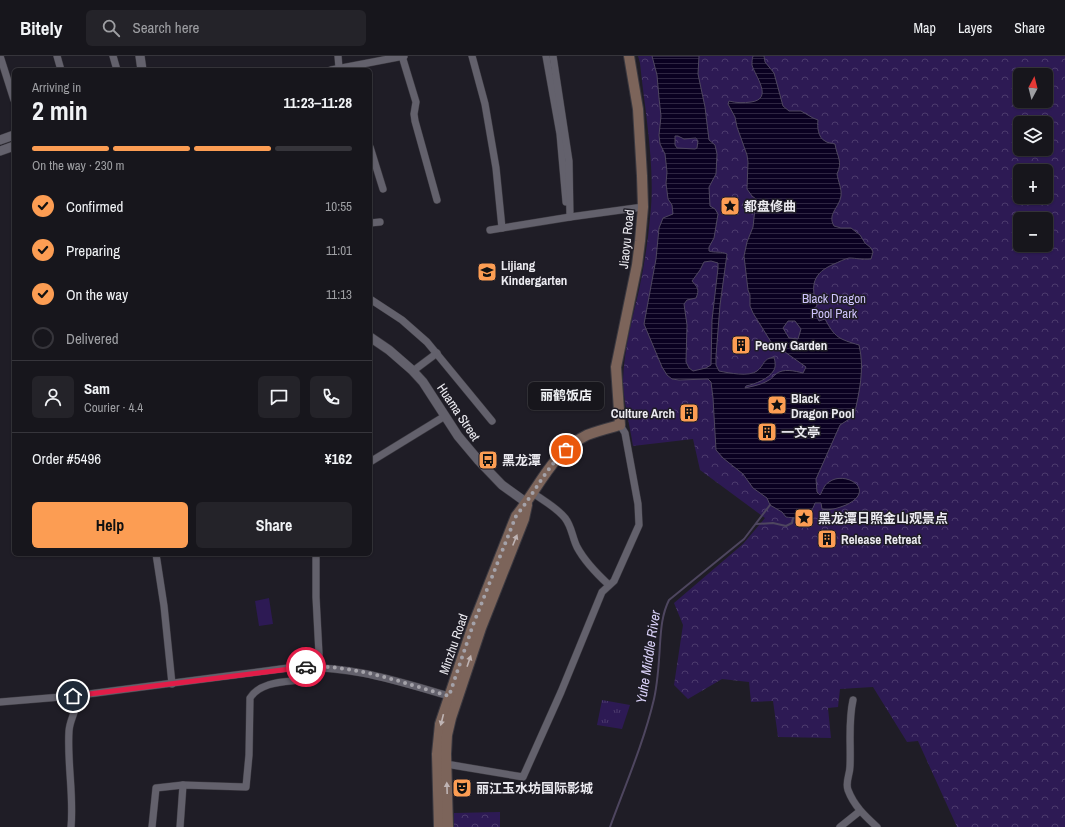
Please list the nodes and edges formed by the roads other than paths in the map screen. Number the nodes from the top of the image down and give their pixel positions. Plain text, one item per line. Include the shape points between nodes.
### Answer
1 (0, 56) edge
2 (57, 56) edge
3 (113, 56) edge
4 (140, 56) edge
5 (338, 56) edge
6 (403, 56) edge
7 (472, 56) edge
8 (546, 56) edge
9 (553, 56) edge
10 (629, 56) edge
11 (60, 68) edge
12 (116, 68) edge
13 (142, 68) edge
14 (339, 68) joint
15 (350, 68) edge
16 (12, 94) edge
17 (12, 137) edge
18 (0, 140) edge
19 (12, 147) edge
20 (0, 151) edge
21 (372, 153) edge
22 (384, 189) dead end
23 (437, 200) dead end
24 (642, 208) junction
25 (568, 214) junction
26 (380, 222) dead end
27 (372, 223) edge
28 (502, 228) junction
29 (490, 230) dead end
30 (372, 300) edge
31 (372, 338) edge
32 (437, 353) junction
33 (413, 371) junction
34 (445, 416) junction
35 (492, 421) dead end
36 (620, 425) junction
37 (372, 461) edge
38 (533, 493) junction
39 (527, 503) junction
40 (156, 556) edge
41 (316, 556) edge
42 (609, 585) junction
43 (318, 666) junction
44 (300, 667) junction
45 (172, 684) junction
46 (74, 695) junction
47 (449, 696) junction
48 (853, 700) dead end
49 (0, 702) edge
50 (446, 764) junction
51 (183, 784) junction
52 (860, 811) junction
53 (71, 827) edge
54 (152, 827) edge
55 (180, 827) edge
56 (439, 827) edge
57 (448, 827) edge
58 (840, 827) edge
59 (877, 827) edge

1 - 16 street
2 - 11 street
3 - 12 street
4 - 13 street
5 - 14 street
6 - 15 street
6 - 23 street via 416,102 415,120
7 - 28 street via 485,104 496,168
8 - 25 street via 560,134
9 - 25 street via 569,161
10 - 24 main road, Jiaoyu Road via 638,108
14 - 15 street
17 - 18 street
19 - 20 street
21 - 22 street
24 - 25 street
24 - 36 main road, Jiaoyu Road via 637,265 616,367
25 - 28 street
26 - 27 street
28 - 29 street
30 - 32 street via 411,326
31 - 33 street, Huama Street
32 - 33 street
32 - 35 street
33 - 34 street, Huama Street
34 - 37 street
34 - 39 street, Huama Street via 490,474
36 - 38 main road, Minzhu Road via 588,435 573,444 552,465
36 - 42 street via 625,433 639,518 637,531 614,581
38 - 39 main road, Minzhu Road
38 - 42 street via 565,518 580,553 596,574
39 - 47 main road, Minzhu Road via 516,516 504,545
50 -> 39 main road, Minzhu Road via 446,744 451,718 481,628 524,519
40 - 45 street
41 - 43 street
42 - 50 street via 602,592 594,610 524,778
43 - 44 street
43 - 47 street via 382,677
44 - 45 street
44 - 51 street via 300,680 262,687 250,698 246,787
45 - 46 street
46 - 49 street
46 - 53 street via 76,710 69,731
47 -> 56 main road, Minzhu Road via 440,724 438,744
48 - 52 street via 847,785
57 -> 50 main road, Minzhu Road
51 - 54 street via 156,788
51 - 55 street
52 - 58 street
52 - 59 street

